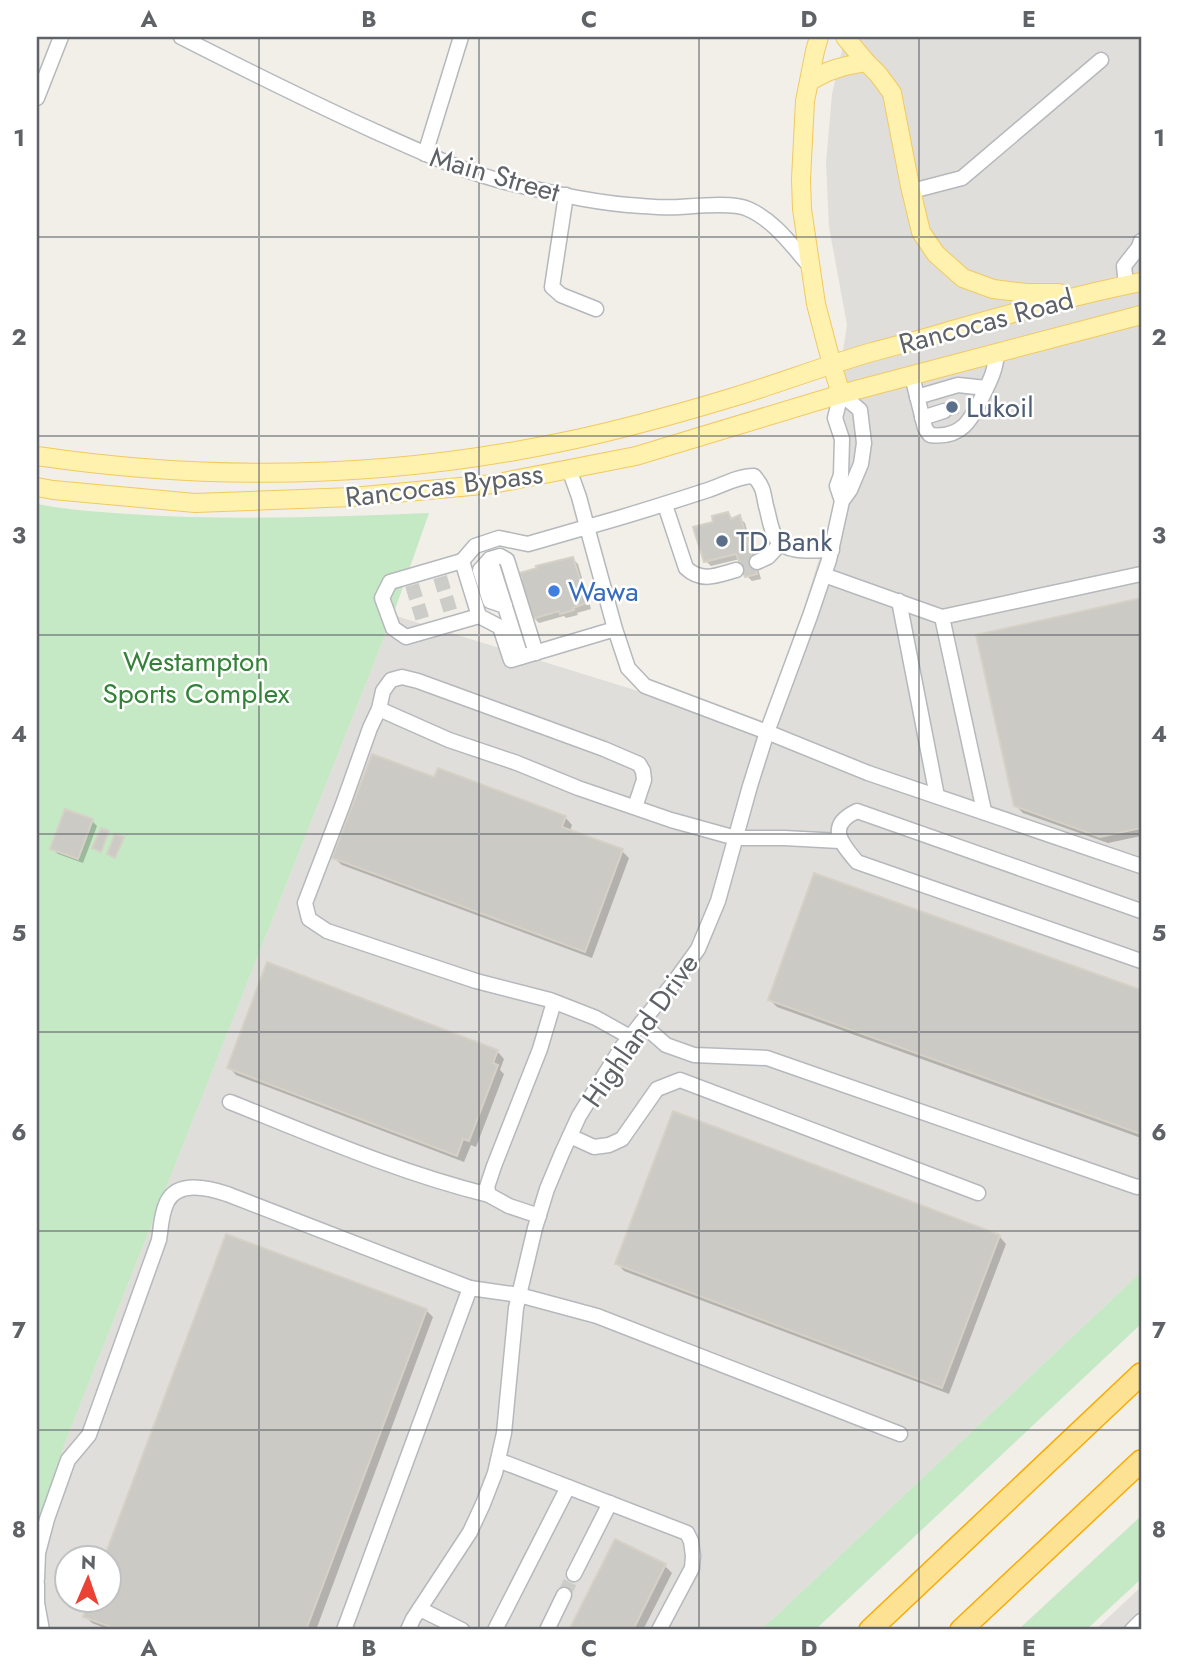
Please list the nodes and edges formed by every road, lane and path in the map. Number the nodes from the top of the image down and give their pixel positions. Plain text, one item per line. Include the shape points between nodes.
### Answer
1 (61, 37) edge
2 (181, 37) edge
3 (461, 37) edge
4 (820, 37) edge
5 (845, 37) edge
6 (1101, 60) dead end
7 (866, 62) junction
8 (809, 82) junction
9 (37, 98) edge
10 (425, 155) junction
11 (912, 191) junction
12 (566, 195) junction
13 (1141, 241) edge
14 (810, 266) junction
15 (1134, 283) edge
16 (1087, 293) junction
17 (596, 309) dead end
18 (1141, 315) edge
19 (997, 353) junction
20 (832, 365) junction
21 (912, 376) junction
22 (841, 394) junction
23 (983, 394) junction
24 (917, 397) junction
25 (964, 405) tunnel mouth
26 (944, 411) tunnel mouth
27 (922, 418) junction
28 (37, 456) edge
29 (569, 469) junction
30 (37, 487) edge
31 (842, 501) junction
32 (665, 505) junction
33 (587, 527) junction
34 (781, 543) junction
35 (832, 550) junction
36 (462, 561) junction
37 (757, 562) tunnel mouth
38 (736, 570) tunnel mouth
39 (1141, 574) edge
40 (824, 575) junction
41 (899, 601) junction
42 (479, 616) junction
43 (943, 617) junction
44 (615, 629) junction
45 (529, 655) junction
46 (379, 709) junction
47 (767, 732) junction
48 (937, 796) junction
49 (635, 807) junction
50 (984, 811) junction
51 (736, 838) junction
52 (840, 841) junction
53 (1141, 866) edge
54 (1141, 911) edge
55 (1141, 961) edge
56 (554, 1002) junction
57 (641, 1023) junction
58 (630, 1037) junction
59 (230, 1102) dead end
60 (570, 1136) junction
61 (1141, 1186) edge
62 (978, 1193) dead end
63 (489, 1195) junction
64 (539, 1216) junction
65 (470, 1288) junction
66 (519, 1295) junction
67 (1141, 1374) edge
68 (900, 1434) dead end
69 (498, 1460) junction
70 (1141, 1461) edge
71 (568, 1487) junction
72 (610, 1503) junction
73 (574, 1574) tunnel mouth
74 (37, 1581) edge
75 (564, 1595) tunnel mouth
76 (420, 1609) junction
77 (1141, 1621) edge
78 (42, 1630) edge
79 (344, 1630) edge
80 (408, 1630) edge
81 (462, 1630) edge
82 (495, 1630) edge
83 (547, 1630) edge
84 (659, 1630) edge
85 (870, 1630) edge
86 (961, 1630) edge
87 (1132, 1630) edge

1 - 9 street
2 - 10 street, Main Street
3 - 10 street
4 - 8 main road
5 - 7 main road
6 - 11 street via 962,178
7 - 8 main road via 824,72
7 - 11 main road via 892,93
8 - 14 main road via 801,178
10 - 12 street, Main Street via 519,186
11 - 16 main road via 921,232 936,254 963,278 993,289 1026,293
12 - 14 street, Main Street via 639,206 747,208 772,224
12 - 17 street via 552,288
13 - 15 street via 1124,266
14 - 20 main road
15 - 16 main road, Rancocas Road
16 - 20 main road, Rancocas Road
18 - 19 main road, Rancocas Road
19 - 21 main road, Rancocas Road
19 - 23 street via 996,368
20 - 22 main road
20 - 28 main road, Rancocas Bypass via 643,423 432,464 246,473 149,470
21 - 22 main road, Rancocas Road
21 - 24 street
22 - 29 main road, Rancocas Bypass via 636,456
22 - 31 street, Highland Drive via 835,418 842,439 837,486
22 - 31 street, Highland Drive via 860,410 864,443 860,464
23 - 24 street via 958,386
23 - 25 street
23 - 27 street via 960,430 930,435
24 - 27 street
26 - 27 street
29 - 30 main road, Rancocas Bypass via 492,484 352,497 195,503
29 - 33 street
31 - 35 street, Highland Drive
32 - 33 street
32 - 34 street via 754,476 763,487
32 - 38 street via 686,568 707,578
33 - 36 street via 528,544 499,538 474,545
33 - 44 street
34 - 35 street via 807,551
34 - 37 street via 768,558
35 - 40 street, Highland Drive
36 - 42 street
36 - 42 street via 438,573 390,582 382,598 393,628 407,637 452,618
39 - 43 street
40 - 41 street
40 - 47 street, Highland Drive
41 - 43 street
41 - 48 street
42 - 45 street via 500,627 511,660
43 - 50 street
44 - 45 street
44 - 47 street via 628,668 645,686
45 - 45 street via 505,606 490,601 480,570 490,559 500,556 507,560
46 - 49 street via 449,740
46 - 49 street via 383,691 391,680 402,677 604,749 639,764 643,771
46 - 56 street via 305,903 309,919 327,930 477,981
47 - 48 street
47 - 51 street, Highland Drive
48 - 50 street
49 - 51 street
50 - 53 street
51 - 52 street
51 - 57 street, Highland Drive via 718,901 698,948
52 - 54 street via 840,825 857,811
52 - 55 street via 858,863
56 - 58 street
56 - 63 street via 494,1166
57 - 58 street, Highland Drive
57 - 61 street via 666,1045 694,1055 767,1058
58 - 60 street, Highland Drive
59 - 63 street via 391,1166
60 - 62 street via 594,1147 609,1146 622,1139 657,1089 680,1080
60 - 64 street, Highland Drive
63 - 64 street
64 - 66 street, Highland Drive
65 - 66 street
65 - 74 street via 227,1194 197,1187 181,1190 168,1200 159,1240 89,1435 68,1460 38,1553
65 - 79 street
66 - 68 street via 597,1316
66 - 69 street, Highland Drive via 505,1433
67 - 85 highway
69 - 71 street
69 - 76 street, Highland Drive via 470,1532
70 - 86 highway
71 - 72 street
71 - 82 street
72 - 73 street
72 - 84 street via 687,1533 691,1541 692,1568
74 - 78 street
75 - 83 street
76 - 80 street, Highland Drive
76 - 81 street
77 - 87 street

